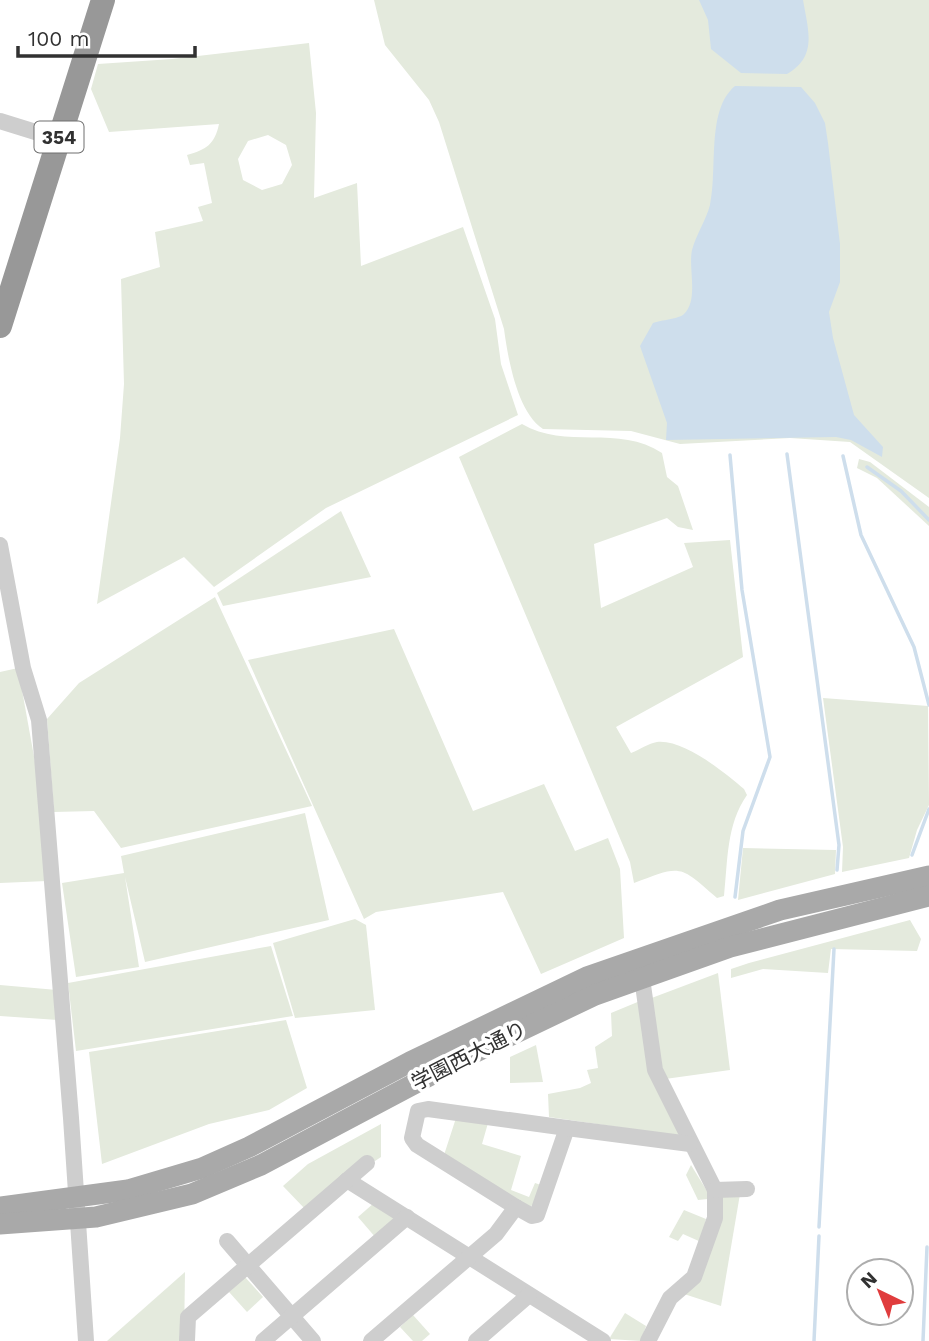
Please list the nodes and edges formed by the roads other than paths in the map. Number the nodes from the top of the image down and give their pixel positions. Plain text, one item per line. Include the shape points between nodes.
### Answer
1 (103, 0) edge
2 (0, 121) edge
3 (58, 139) junction
4 (8, 271) edge
5 (0, 326) edge
6 (0, 545) edge
7 (929, 876) edge
8 (929, 896) edge
9 (642, 978) junction
10 (387, 1074) junction
11 (400, 1092) junction
12 (418, 1111) junction
13 (567, 1128) junction
14 (690, 1144) junction
15 (367, 1163) dead end
16 (347, 1180) junction
17 (747, 1189) dead end
18 (715, 1190) junction
19 (0, 1201) edge
20 (0, 1207) edge
21 (516, 1207) junction
22 (77, 1210) junction
23 (407, 1217) junction
24 (9, 1218) edge
25 (227, 1241) dead end
26 (470, 1257) junction
27 (248, 1265) junction
28 (529, 1295) junction
29 (292, 1316) junction
30 (590, 1338) edge
31 (86, 1341) edge
32 (187, 1341) edge
33 (263, 1341) edge
34 (313, 1341) edge
35 (371, 1341) edge
36 (476, 1341) edge
37 (648, 1341) edge

1 - 3 highway, 354
2 - 3 street
3 - 4 highway, 354
4 - 5 highway, 354
6 - 22 street via 23,668 39,720
7 - 10 main road, 学園西大通り via 780,910 635,958 525,1004
8 - 9 main road, 学園西大通り via 786,930
9 - 11 main road, 学園西大通り via 537,1021
9 - 14 street via 654,1070
10 - 11 street
10 - 22 main road, 学園西大通り via 250,1147
11 - 12 street
11 - 22 main road, 学園西大通り via 214,1186 168,1202
12 - 13 street
12 - 21 street via 412,1138 417,1145
13 - 14 street
13 - 21 street via 537,1215
14 - 18 street
15 - 16 street
16 - 23 street
16 - 27 street
17 - 18 street
18 - 37 street via 715,1219 694,1277 670,1298
19 - 24 main road, 学園西大通り
20 - 24 main road, 学園西大通り
21 - 26 street via 496,1234
22 - 24 main road, 学園西大通り
22 - 31 street
23 - 26 street
23 - 29 street
25 - 27 street
26 - 28 street
26 - 35 street
27 - 29 street
27 - 32 street via 188,1317
28 - 30 street
28 - 36 street
29 - 33 street
29 - 34 street

